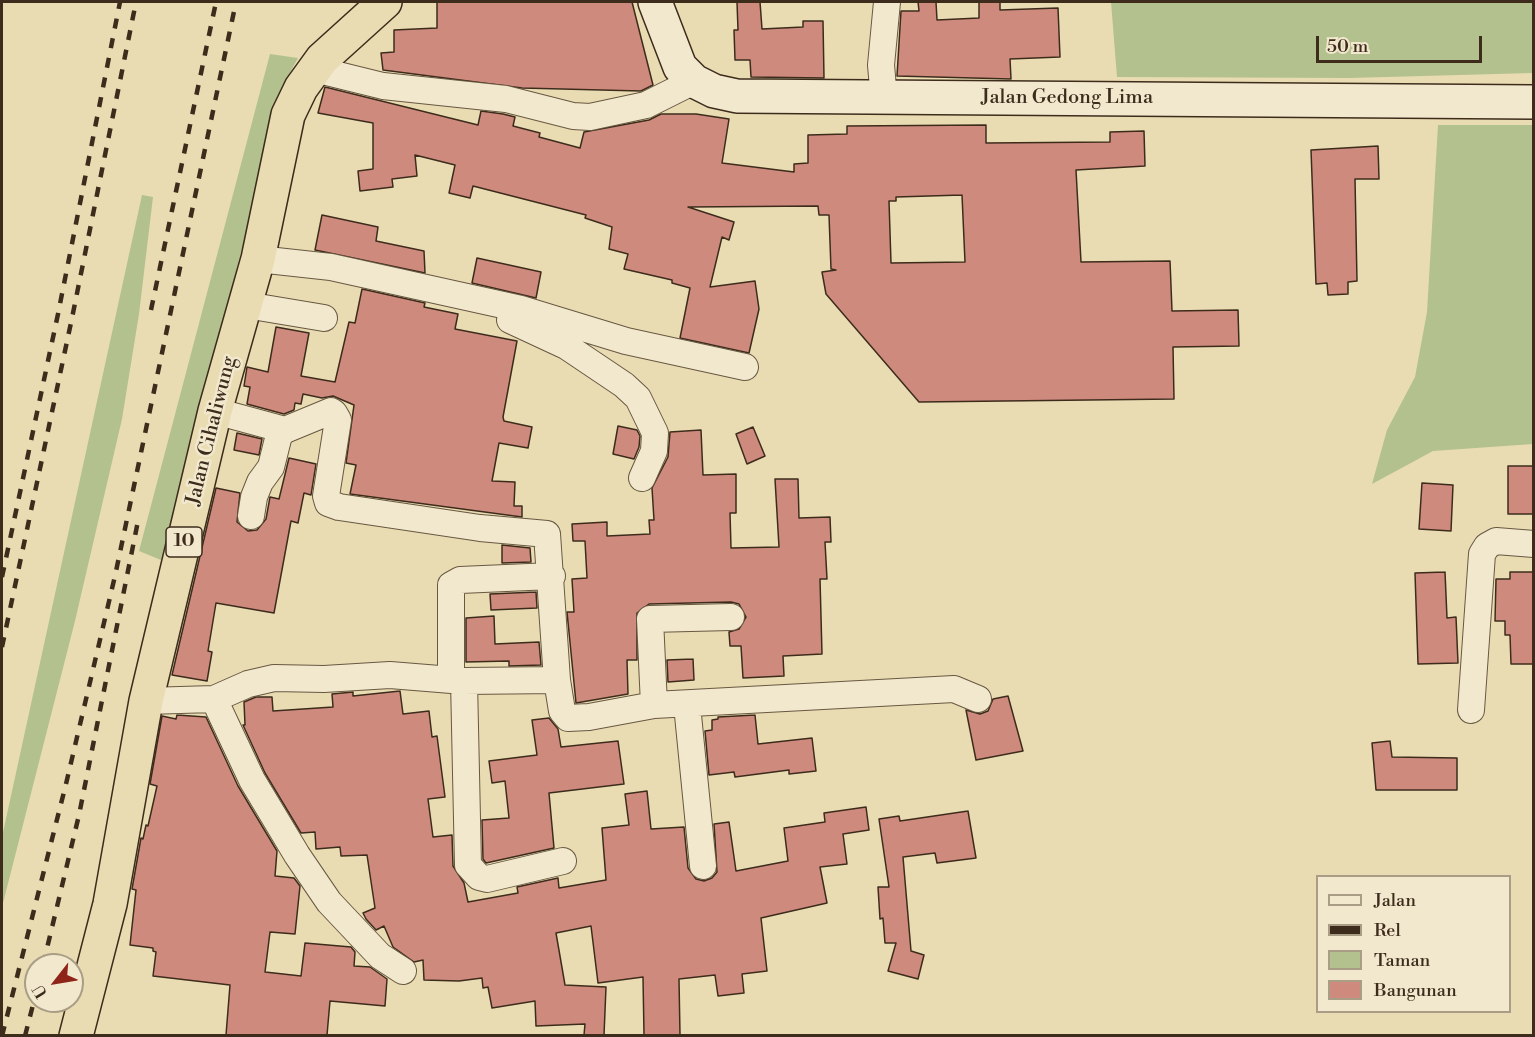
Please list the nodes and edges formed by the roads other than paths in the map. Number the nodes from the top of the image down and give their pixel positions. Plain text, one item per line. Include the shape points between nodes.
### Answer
1 (385, 2) edge
2 (655, 2) edge
3 (887, 2) edge
4 (314, 69) junction
5 (694, 81) junction
6 (884, 99) junction
7 (1533, 102) edge
8 (258, 259) junction
9 (467, 297) junction
10 (246, 305) junction
11 (324, 318) dead end
12 (745, 367) dead end
13 (215, 411) junction
14 (285, 430) junction
15 (642, 478) dead end
16 (251, 516) dead end
17 (1533, 544) edge
18 (552, 576) junction
19 (731, 617) dead end
20 (458, 680) junction
21 (557, 680) junction
22 (214, 699) junction
23 (978, 699) dead end
24 (146, 701) junction
25 (654, 705) junction
26 (687, 705) junction
27 (1471, 710) dead end
28 (563, 861) dead end
29 (703, 866) dead end
30 (403, 971) dead end
31 (76, 1035) edge

1 - 4 highway, Jalan Cihaliwung / 10
2 - 5 street via 680,67
3 - 6 street via 881,65
4 - 5 street via 383,86 506,99 590,117 646,105
4 - 8 highway, Jalan Cihaliwung / 10 via 288,115
5 - 6 street, Jalan Gedong Lima via 737,96
6 - 7 street, Jalan Gedong Lima
8 - 9 street via 331,267
8 - 10 highway, Jalan Cihaliwung / 10
9 - 12 street via 626,341
9 - 15 street via 482,308 566,346 639,398 655,433 654,451
10 - 11 street
10 - 13 highway, Jalan Cihaliwung / 10
13 - 14 street
13 - 24 highway, Jalan Cihaliwung / 10
14 - 16 street via 279,435 271,467 254,497
14 - 18 street via 331,411 337,417 326,490 328,503 480,528 547,534
17 - 27 street via 1496,541 1482,554
18 - 20 street via 460,580 451,585
18 - 21 street
19 - 25 street via 650,619
20 - 21 street
20 - 22 street via 390,675 274,678
20 - 28 street via 468,865 479,877 487,879
21 - 25 street via 562,711 568,718
22 - 24 street
22 - 30 street via 252,780 329,902 380,956
23 - 26 street via 954,689
24 - 31 highway, Jalan Cihaliwung / 10 via 110,904
25 - 26 street
26 - 29 street

